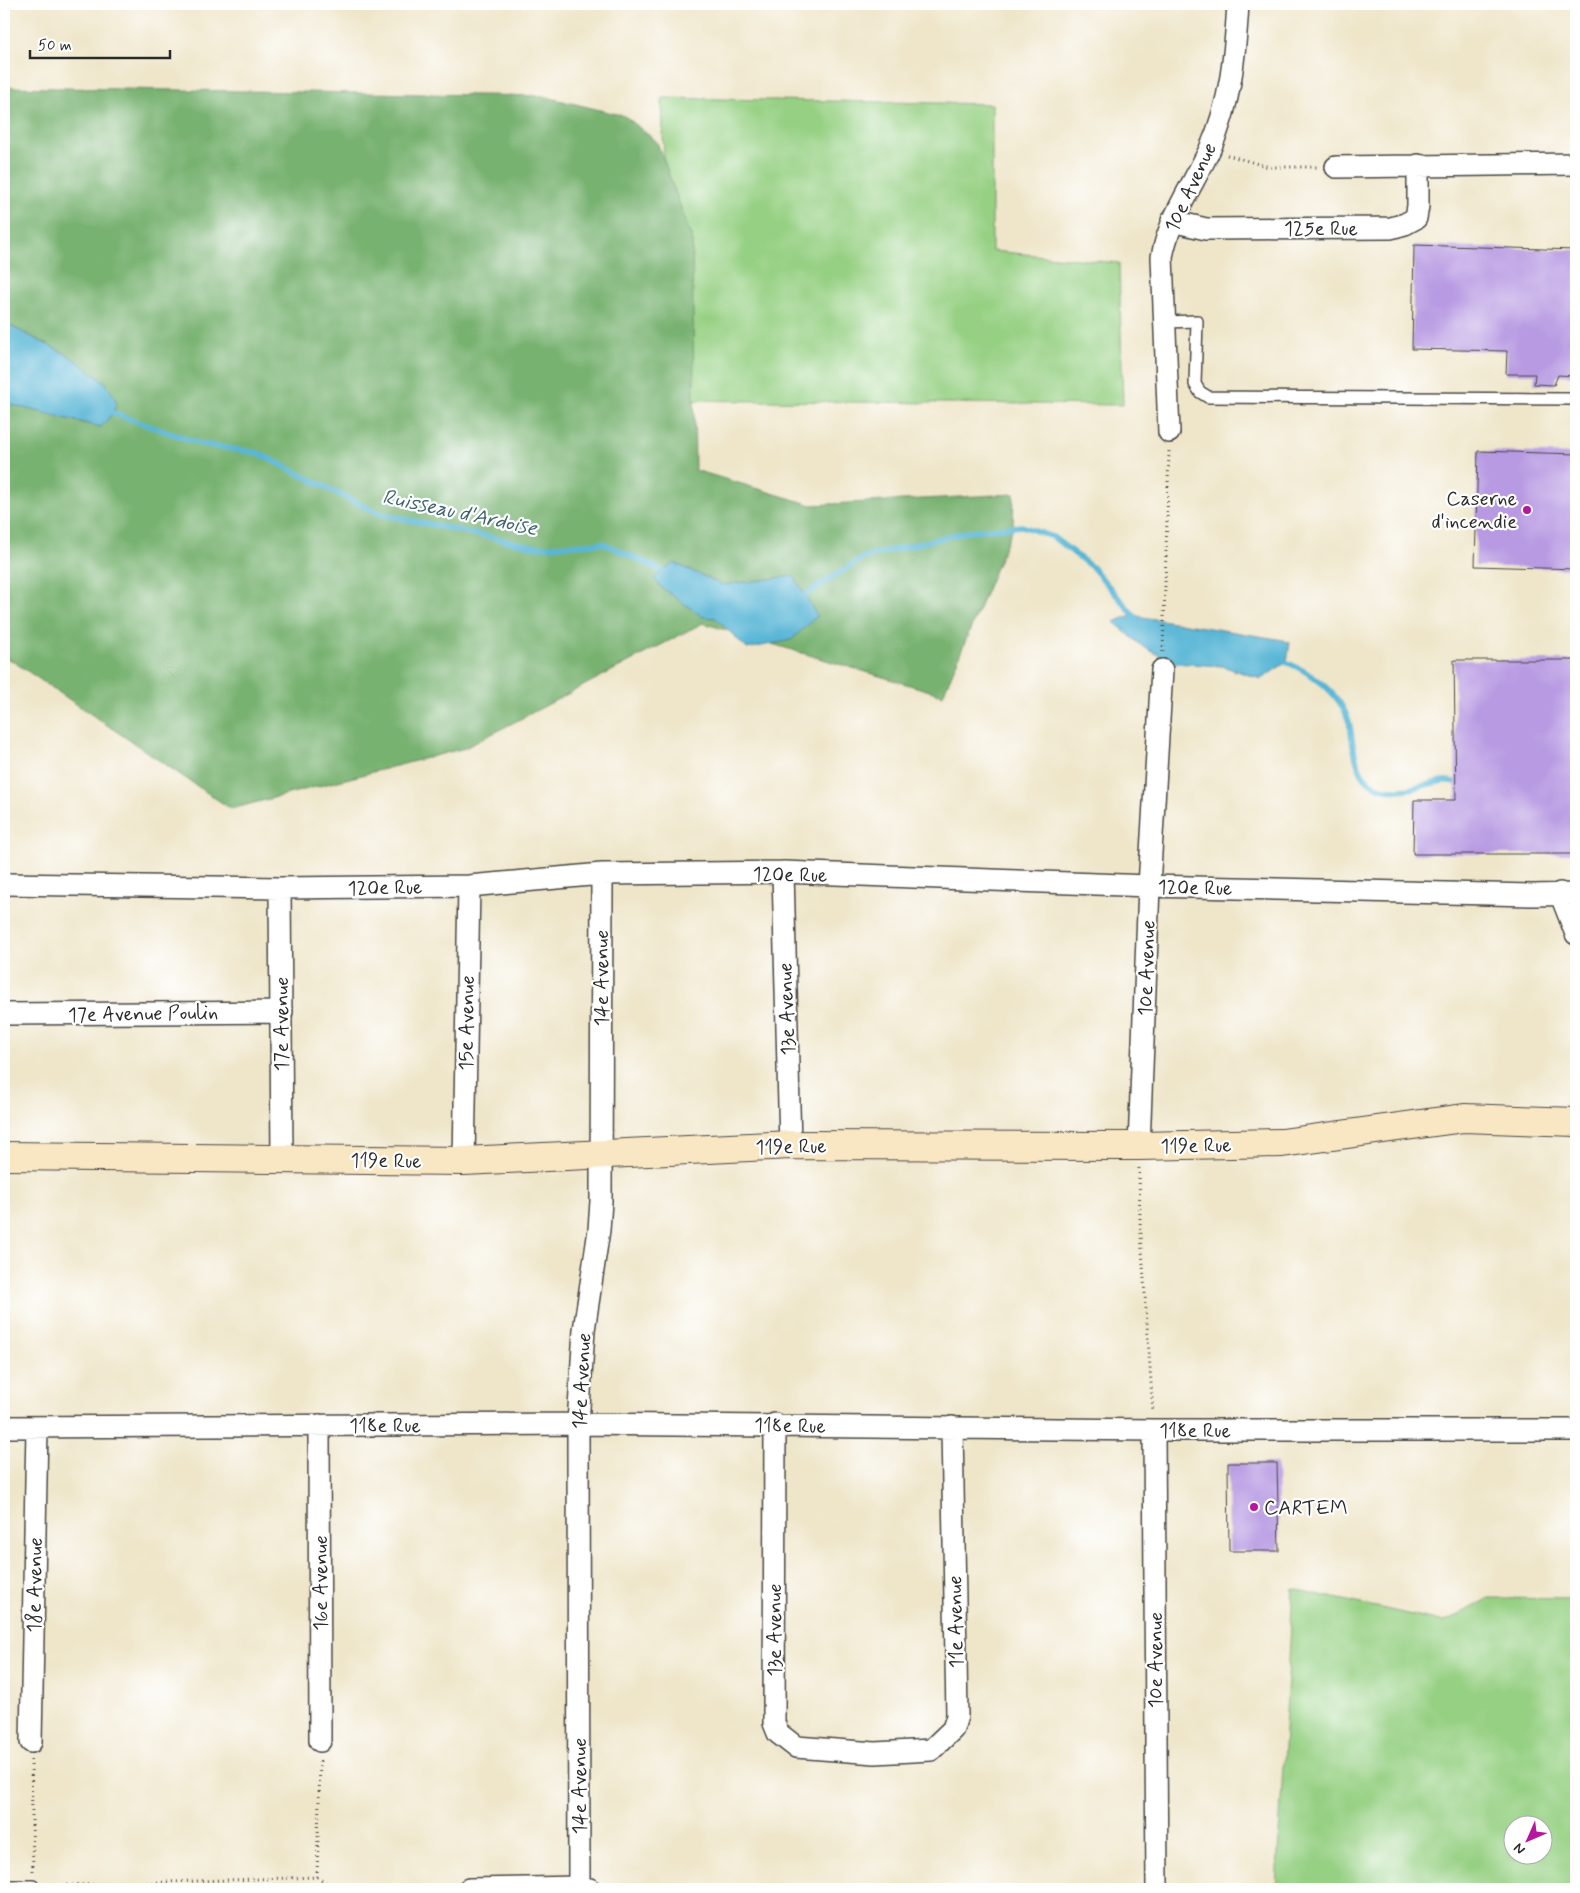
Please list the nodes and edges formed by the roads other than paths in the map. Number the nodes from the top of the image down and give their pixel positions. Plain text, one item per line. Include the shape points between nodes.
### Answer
1 (1238, 4) edge
2 (1576, 164) edge
3 (1418, 165) junction
4 (1336, 167) road end
5 (1172, 221) junction
6 (1165, 322) junction
7 (1576, 399) edge
8 (1169, 432) road end
9 (1162, 670) road end
10 (783, 872) junction
11 (602, 874) junction
12 (4, 884) edge
13 (469, 886) junction
14 (1150, 886) junction
15 (280, 888) junction
16 (1568, 894) edge
17 (1576, 934) edge
18 (282, 1012) junction
19 (4, 1014) edge
20 (1576, 1122) edge
21 (790, 1145) junction
22 (1139, 1146) junction
23 (600, 1154) junction
24 (4, 1156) edge
25 (282, 1159) junction
26 (464, 1161) junction
27 (578, 1424) junction
28 (775, 1424) junction
29 (319, 1426) junction
30 (4, 1427) edge
31 (952, 1427) junction
32 (37, 1428) junction
33 (1154, 1430) junction
34 (1576, 1430) edge
35 (320, 1740) road end
36 (31, 1742) road end
37 (875, 1753) joint
38 (4, 1886) edge
39 (33, 1886) road end
40 (470, 1889) edge
41 (583, 1889) edge
42 (1157, 1889) edge

1 - 5 street, 10e Avenue via 1231,83 1210,148
2 - 3 street
3 - 4 street
3 - 5 street, 125e Rue via 1416,218 1391,228 1206,229
5 - 6 street, 10e Avenue via 1162,257
6 - 7 lane via 1197,321 1195,384 1208,397
6 - 8 street, 10e Avenue
9 - 14 street, 10e Avenue
10 - 11 street, 120e Rue
10 - 14 street, 120e Rue
10 - 21 street, 13e Avenue
11 - 13 street, 120e Rue
11 - 23 street, 14e Avenue
12 - 15 street, 120e Rue
13 - 15 street, 120e Rue
13 - 26 street, 15e Avenue
14 - 16 street, 120e Rue
14 - 22 street, 10e Avenue
15 - 18 street, 17e Avenue
16 - 17 street
18 - 19 street, 17e Avenue Poulin
18 - 25 street, 17e Avenue
20 - 22 street, 119e Rue via 1464,1118 1282,1143
21 - 22 street, 119e Rue
21 - 23 street, 119e Rue
23 - 26 street, 119e Rue
23 - 27 street, 14e Avenue via 599,1230 584,1330
24 - 25 street, 119e Rue
25 - 26 street, 119e Rue
27 - 28 street, 118e Rue
27 - 29 street, 118e Rue
27 - 41 street, 14e Avenue
28 - 31 street, 118e Rue
28 - 37 street, 13e Avenue via 774,1722 778,1734 796,1747
29 - 32 street, 118e Rue
29 - 35 street, 16e Avenue
30 - 32 street, 118e Rue
31 - 33 street, 118e Rue
31 - 37 street, 11e Avenue via 957,1716 953,1729 931,1750
32 - 36 street, 18e Avenue
33 - 34 street, 118e Rue
33 - 42 street, 10e Avenue
38 - 39 lane
40 - 41 street

